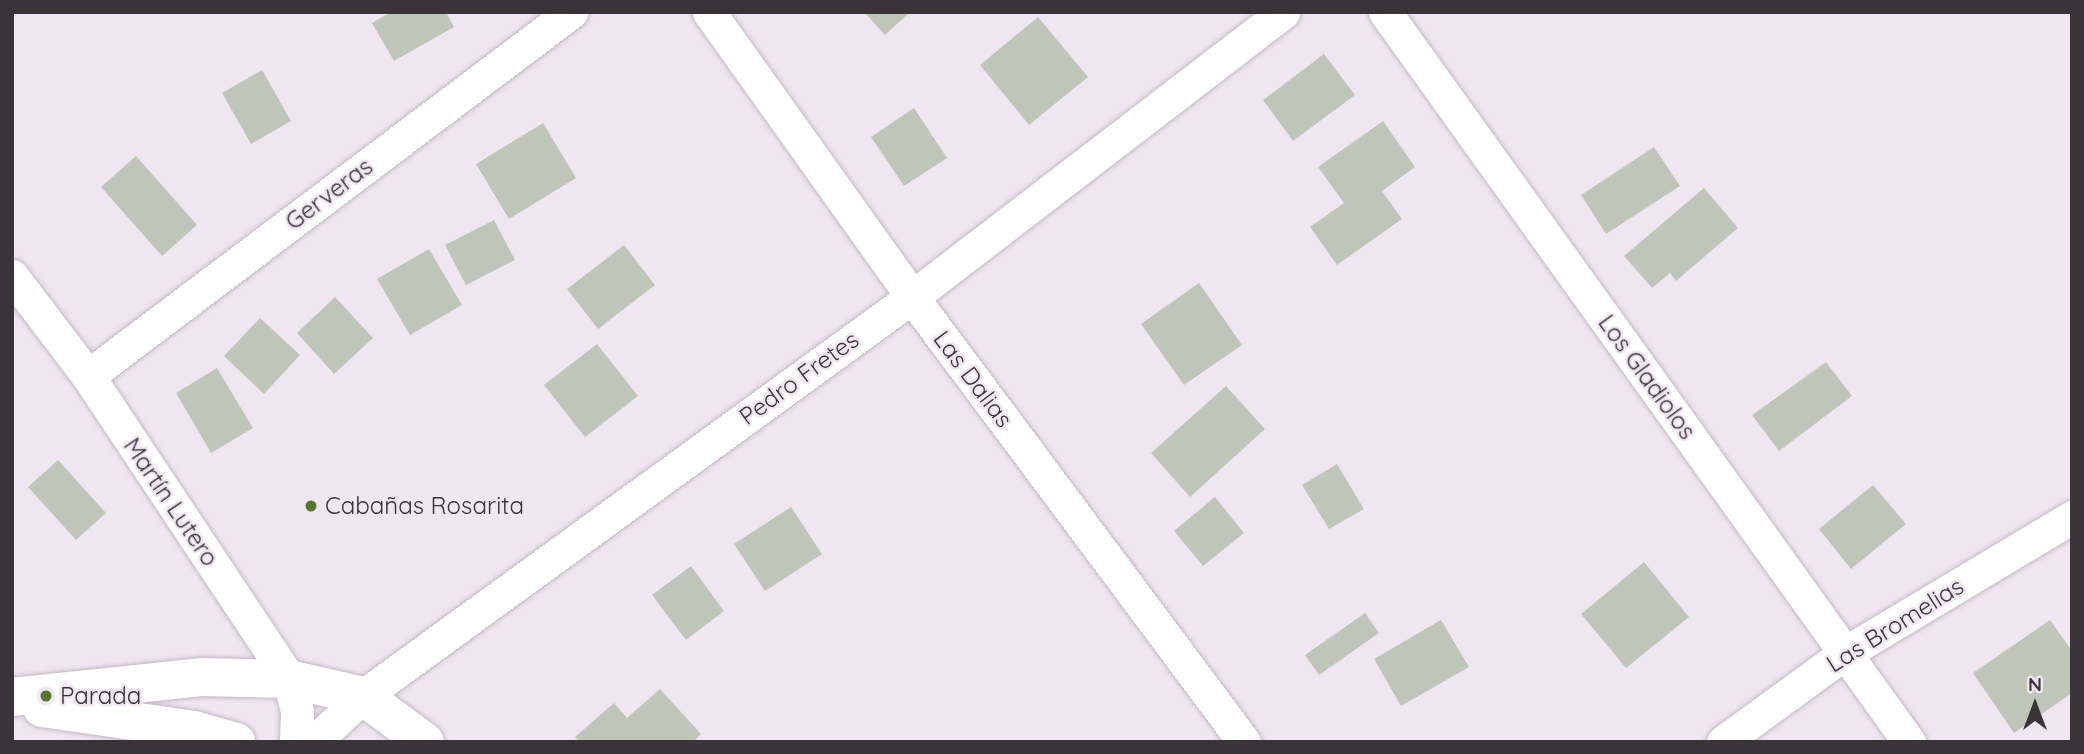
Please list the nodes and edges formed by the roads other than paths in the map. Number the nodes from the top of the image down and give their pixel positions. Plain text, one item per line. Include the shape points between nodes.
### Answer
1 (571, 12) edge
2 (709, 12) edge
3 (1283, 12) edge
4 (1385, 12) edge
5 (12, 276) edge
6 (912, 297) junction
7 (88, 376) junction
8 (2072, 517) edge
9 (1845, 653) junction
10 (289, 679) junction
11 (363, 696) junction
12 (12, 697) edge
13 (12, 704) edge
14 (236, 742) edge
15 (296, 742) edge
16 (314, 742) edge
17 (425, 742) edge
18 (1244, 742) edge
19 (1723, 742) edge
20 (1909, 742) edge

1 - 7 street, Gerveras
2 - 6 street, Las Dalias
3 - 6 street, Pedro Fretes
4 - 9 street, Los Gladiolos
5 - 7 street, Martín Lutero
6 - 11 street, Pedro Fretes
6 - 18 street, Las Dalias
7 - 10 street, Martín Lutero
8 - 9 street, Las Bromelias
9 - 19 street, Las Bromelias
9 - 20 street, Los Gladiolos
10 - 11 main road
10 - 12 main road via 201,677
10 - 15 street, Martín Lutero via 297,712
11 - 16 street, Pedro Fretes
11 - 17 main road
13 - 14 main road via 194,730

